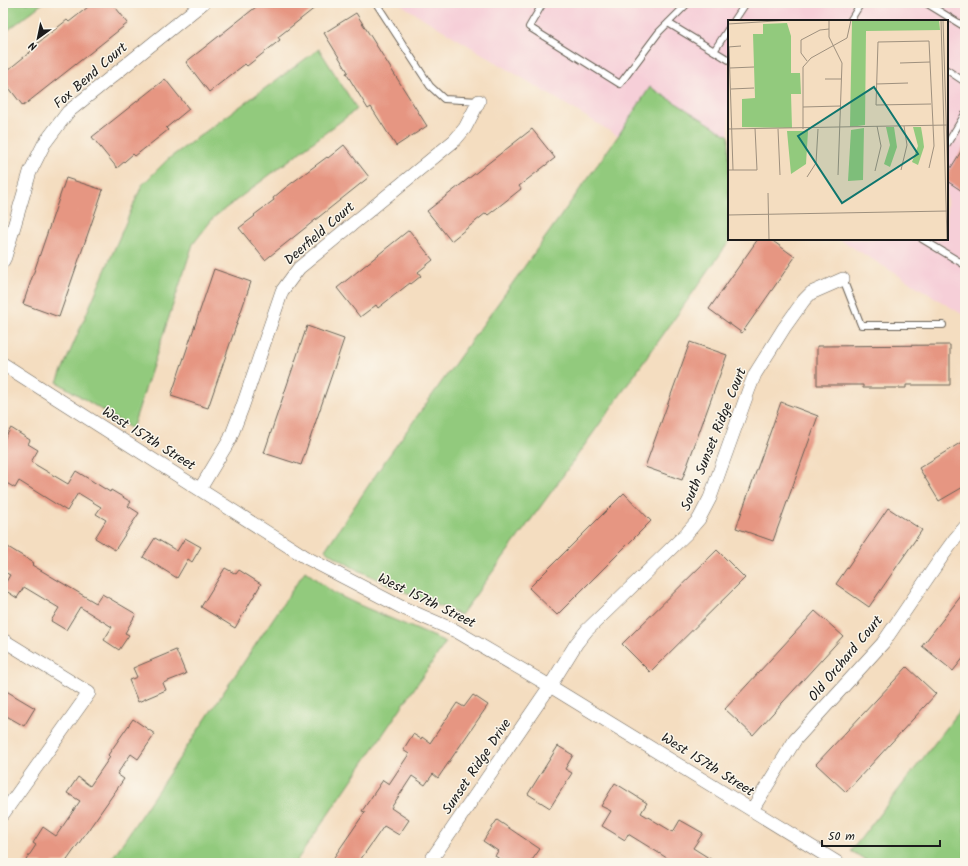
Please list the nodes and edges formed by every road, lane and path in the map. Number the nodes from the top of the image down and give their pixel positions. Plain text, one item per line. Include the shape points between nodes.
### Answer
1 (203, 3) edge
2 (376, 3) edge
3 (543, 3) edge
4 (688, 3) edge
5 (746, 3) edge
6 (861, 3) edge
7 (926, 3) edge
8 (735, 20) edge
9 (851, 20) edge
10 (668, 23) junction
11 (965, 27) edge
12 (728, 30) edge
13 (714, 51) junction
14 (728, 59) edge
15 (948, 71) edge
16 (965, 82) edge
17 (479, 101) joint
18 (965, 114) edge
19 (948, 141) edge
20 (924, 240) edge
21 (3, 261) edge
22 (965, 265) edge
23 (842, 280) joint
24 (943, 325) dead end
25 (3, 364) edge
26 (200, 489) junction
27 (965, 528) edge
28 (3, 640) edge
29 (550, 686) junction
30 (752, 810) junction
31 (3, 814) edge
32 (429, 863) edge
33 (838, 863) edge

1 - 21 street, Fox Bend Court via 68,112 44,144 30,172
2 - 17 lane via 430,86 444,99
3 - 10 lane via 529,27 620,84
4 - 10 lane
5 - 8 lane
6 - 9 lane
7 - 11 lane
10 - 13 lane
12 - 13 lane
13 - 14 lane
15 - 16 lane
17 - 26 street, Deerfield Court via 465,128 455,140 299,268 282,291 230,439
18 - 19 lane
20 - 22 lane
23 - 24 lane via 861,325
23 - 29 street, South Sunset Ridge Court via 812,292 804,300 755,374 710,498 699,519 587,630
25 - 26 street, West 157th Street
26 - 29 street, West 157th Street via 307,558 401,607 456,631
27 - 30 street, Old Orchard Court via 940,558 883,643 795,740
28 - 31 street via 89,693
29 - 30 street, West 157th Street
29 - 32 street, Sunset Ridge Drive
30 - 33 street, West 157th Street

